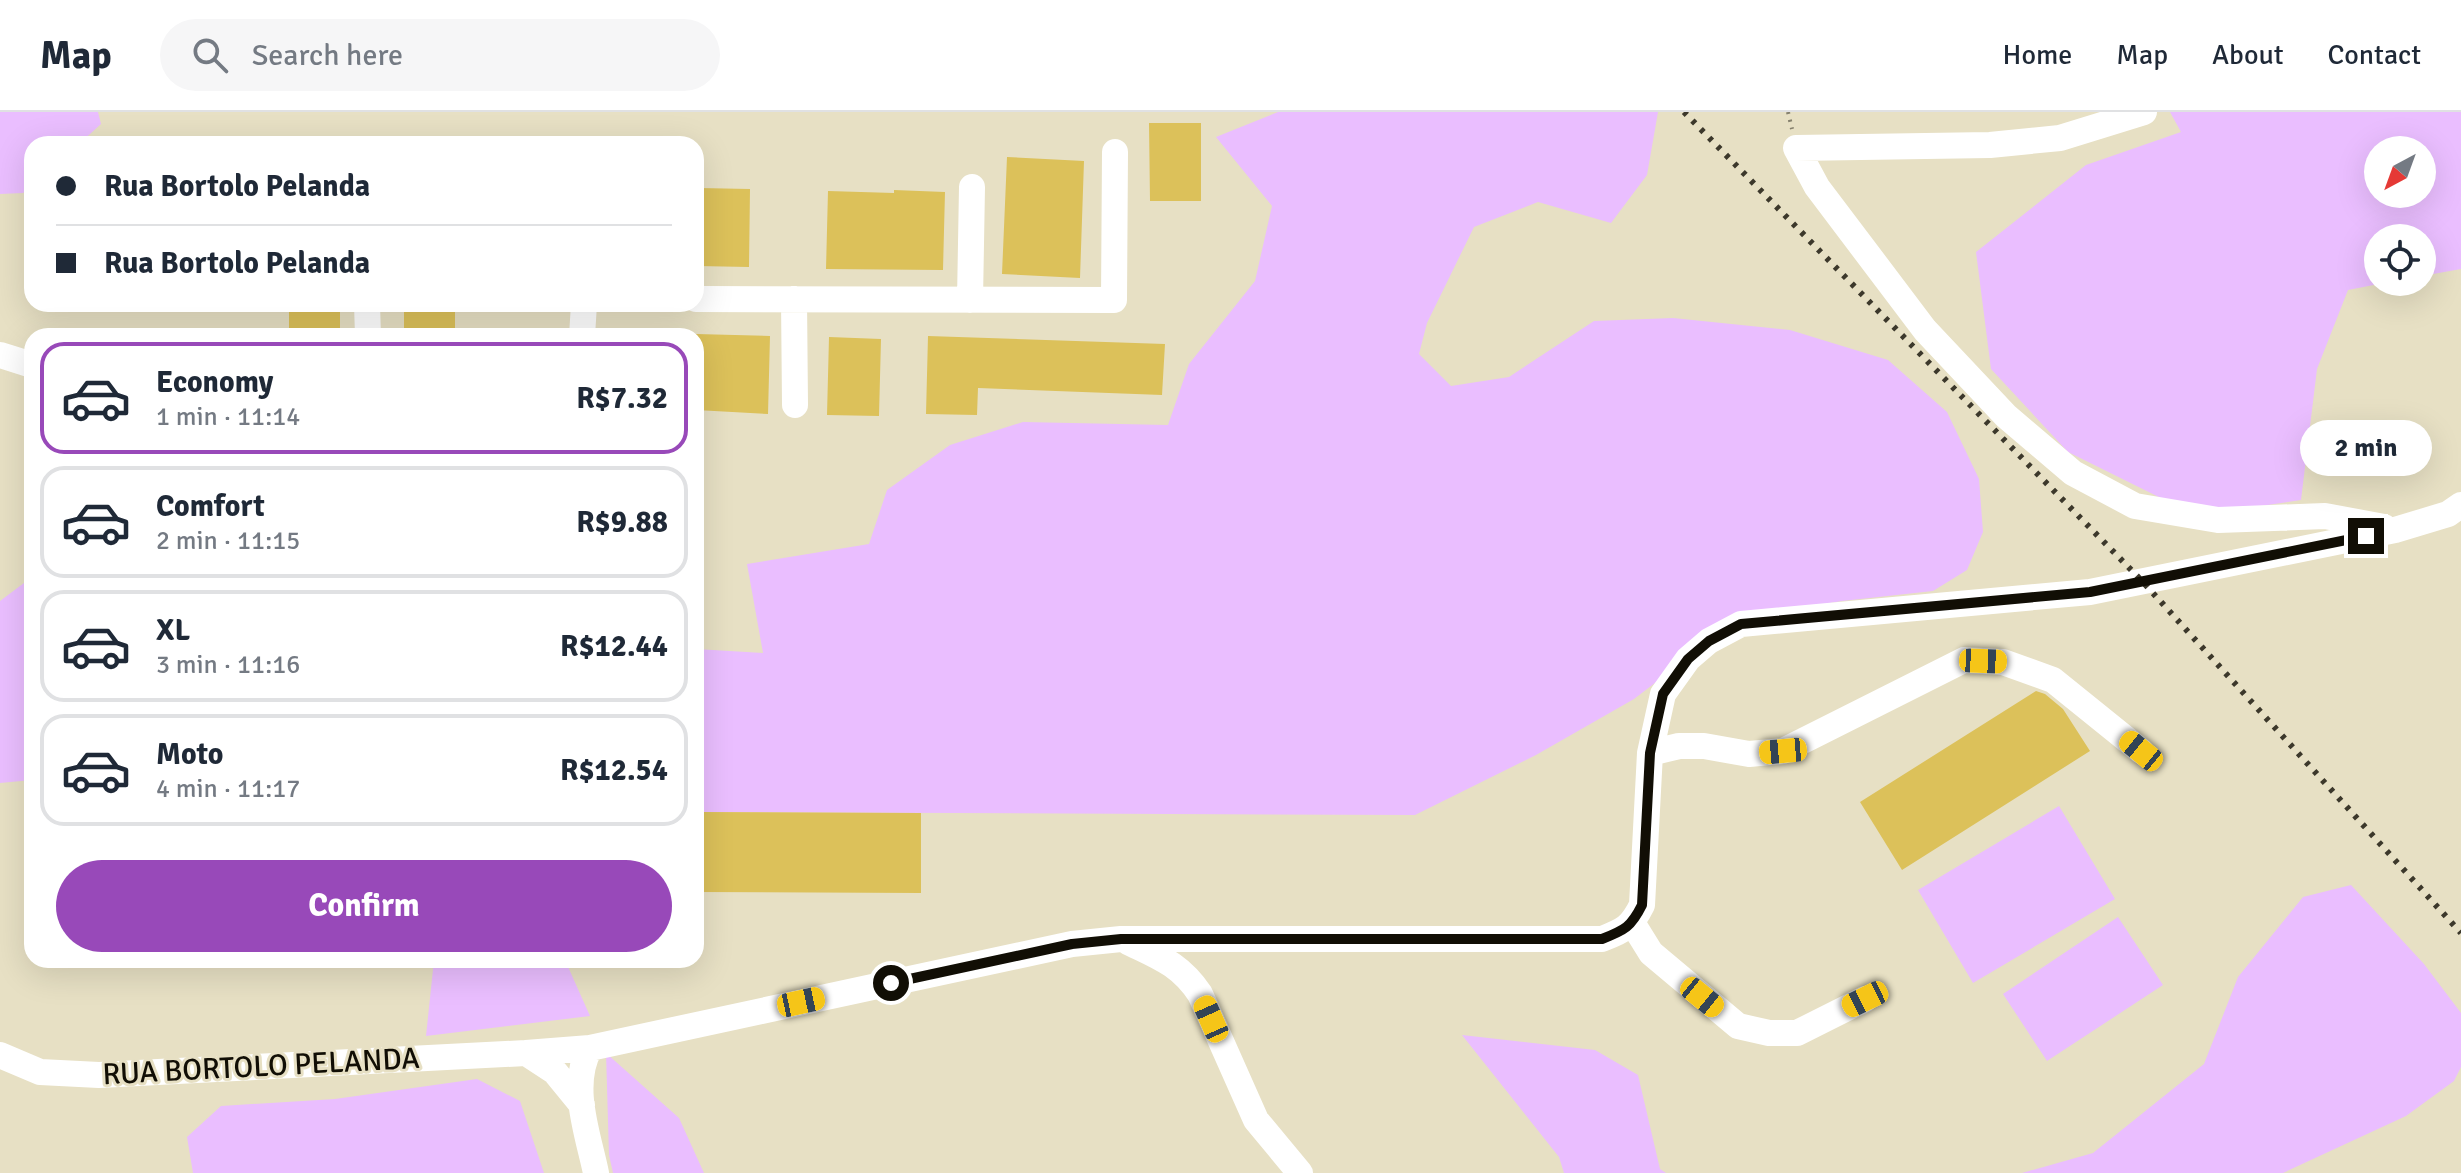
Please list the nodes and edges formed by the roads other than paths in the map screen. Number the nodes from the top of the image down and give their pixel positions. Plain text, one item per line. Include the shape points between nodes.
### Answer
1 (2144, 112) edge
2 (1115, 152) dead end
3 (972, 187) dead end
4 (704, 299) edge
5 (794, 299) junction
6 (970, 300) junction
7 (0, 355) edge
8 (24, 362) edge
9 (795, 405) dead end
10 (2461, 505) edge
11 (2395, 530) junction
12 (2141, 751) dead end
13 (1650, 753) junction
14 (1633, 924) junction
15 (1121, 939) junction
16 (1865, 999) dead end
17 (590, 1048) junction
18 (526, 1053) junction
19 (0, 1055) edge
20 (582, 1105) junction
21 (596, 1173) edge
22 (1300, 1173) edge

1 - 11 street via 2060,138 1990,145 1796,148 1817,187 1925,330 2006,416 2073,473 2135,506 2218,520 2325,516
2 - 6 street via 1114,300
3 - 6 street
4 - 5 street
5 - 6 street
5 - 9 street
7 - 8 street
10 - 11 street
11 - 13 street via 2090,592 1741,624 1709,641 1671,682 1663,694
12 - 13 street via 2053,680 2003,662 1964,660 1783,751 1749,754 1679,746
13 - 14 street via 1642,905
14 - 15 street, RUA BORTOLO PELANDA via 1602,939
14 - 16 street via 1651,953 1738,1026 1797,1033
15 - 17 street, RUA BORTOLO PELANDA via 1072,944
15 - 22 street via 1173,963 1189,977 1256,1120
17 - 18 street, RUA BORTOLO PELANDA
17 - 20 street via 581,1070
18 - 19 street, RUA BORTOLO PELANDA via 99,1075 40,1072
18 - 20 street via 555,1072
20 - 21 street

